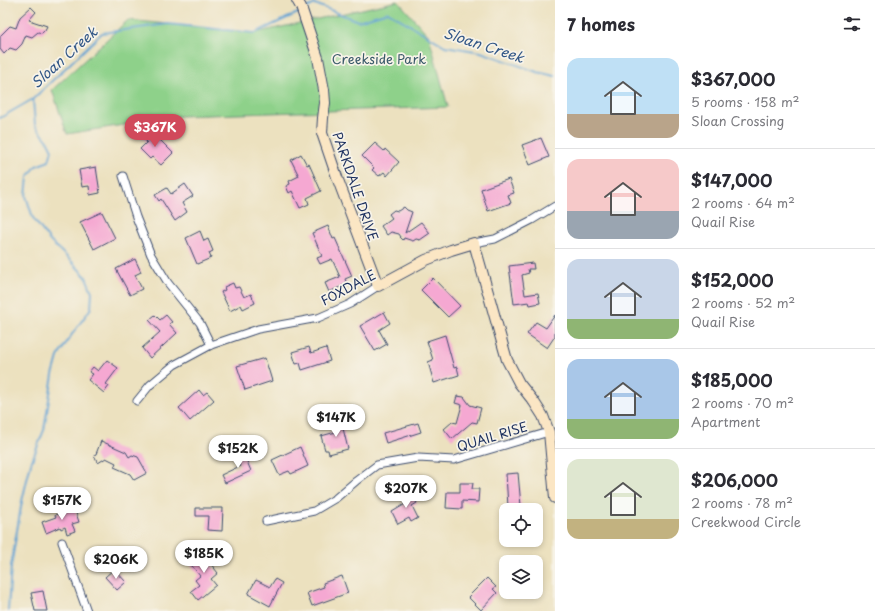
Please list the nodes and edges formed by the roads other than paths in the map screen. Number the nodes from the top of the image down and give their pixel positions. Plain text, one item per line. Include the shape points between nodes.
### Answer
1 (297, 0) edge
2 (123, 176) dead end
3 (555, 206) edge
4 (474, 244) junction
5 (378, 286) junction
6 (211, 345) junction
7 (137, 401) dead end
8 (549, 432) junction
9 (555, 498) edge
10 (266, 521) dead end
11 (62, 542) dead end
12 (86, 611) edge

1 - 5 street, PARKDALE DRIVE via 318,58 325,103 322,133
2 - 6 street via 151,255 168,283 200,323
3 - 4 street, FOXDALE via 495,238
4 - 5 street, FOXDALE via 426,260
4 - 8 street via 507,360 519,383 543,416
5 - 6 street, FOXDALE via 350,304 318,318 258,329
6 - 7 street, FOXDALE via 174,366 150,385
8 - 9 street
8 - 10 street, QUAIL RISE via 454,460 418,458 377,465 336,498 314,511
11 - 12 street

